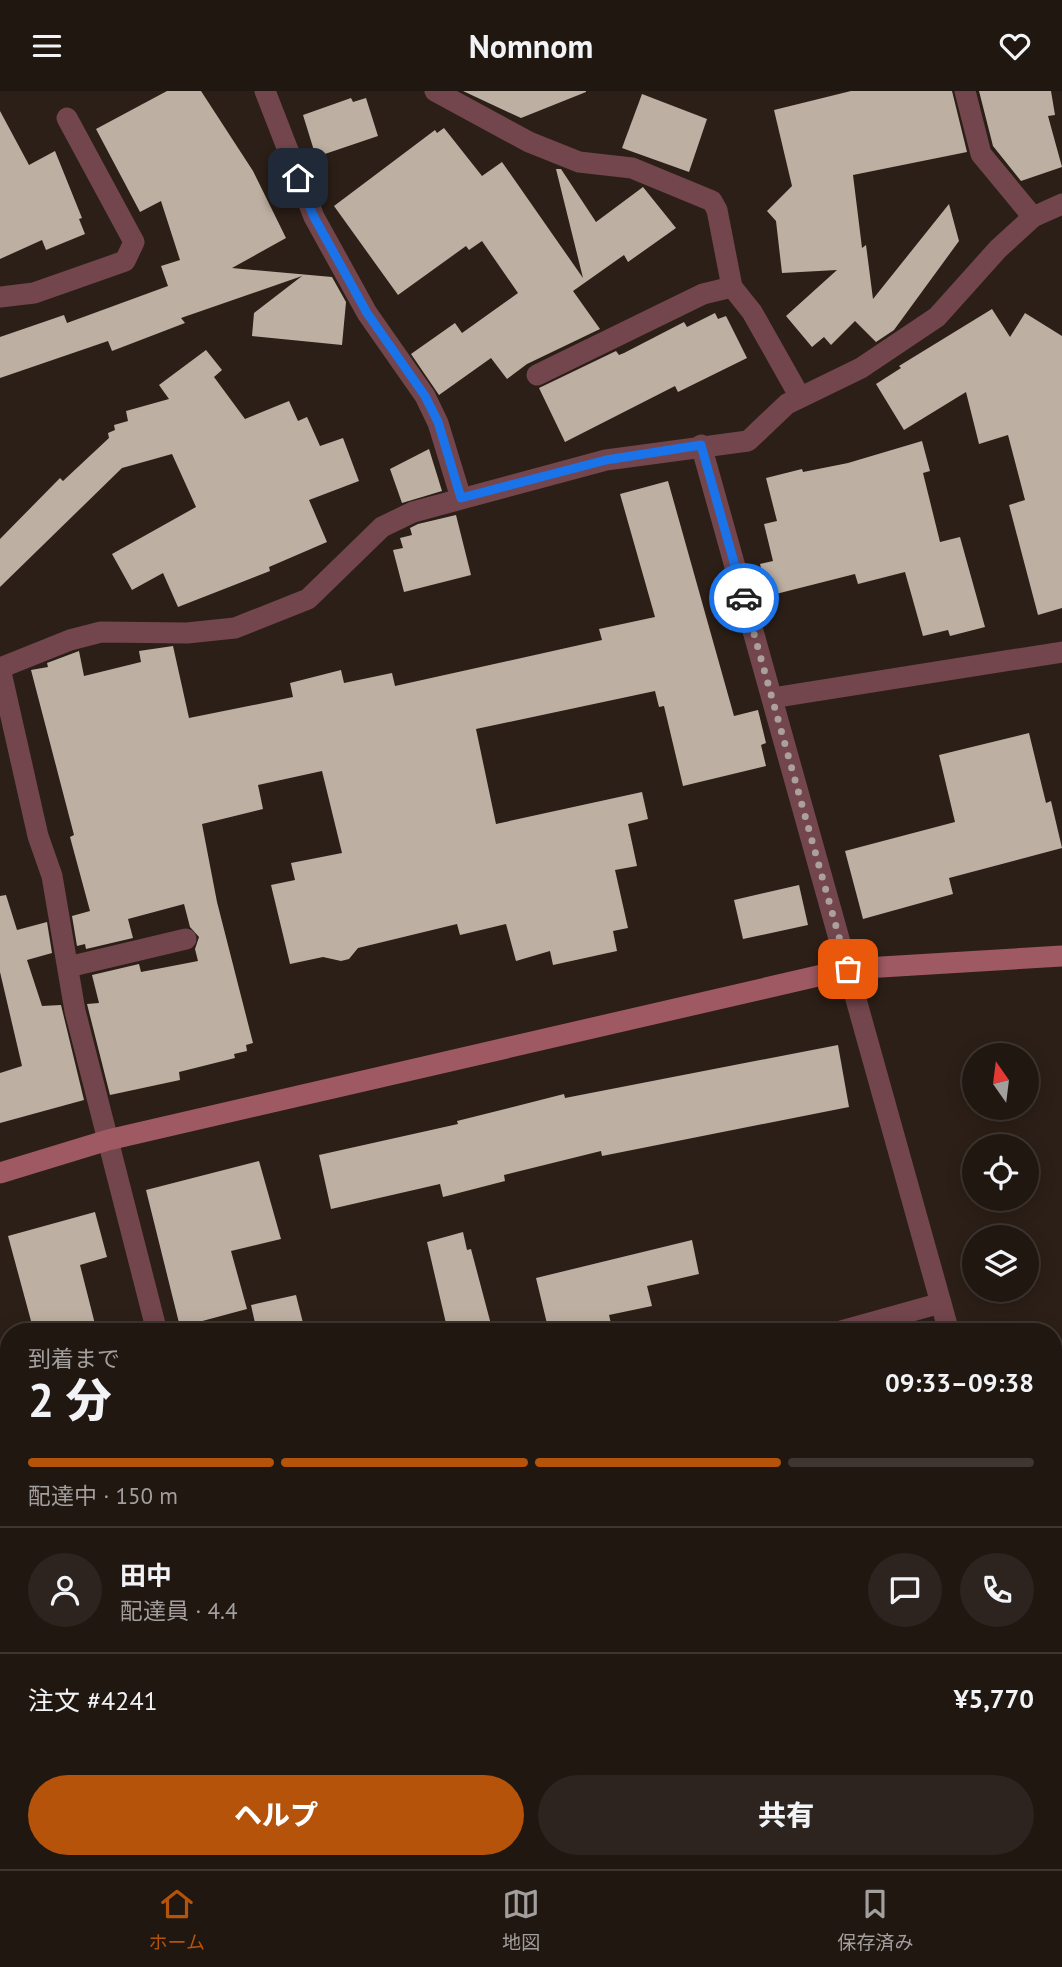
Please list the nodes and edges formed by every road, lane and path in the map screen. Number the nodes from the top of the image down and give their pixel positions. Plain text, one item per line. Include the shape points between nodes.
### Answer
1 (265, 91) edge
2 (435, 91) edge
3 (965, 91) edge
4 (67, 118) dead end
5 (1062, 204) edge
6 (1033, 217) junction
7 (732, 287) junction
8 (0, 297) edge
9 (537, 375) dead end
10 (800, 397) junction
11 (701, 445) junction
12 (461, 498) junction
13 (1062, 652) edge
14 (0, 668) edge
15 (772, 698) junction
16 (187, 939) dead end
17 (1062, 956) edge
18 (68, 967) junction
19 (848, 969) junction
20 (108, 1140) junction
21 (0, 1173) edge
22 (942, 1303) junction
23 (155, 1323) edge
24 (870, 1323) edge
25 (947, 1323) edge

1 - 12 street via 314,217 367,313 438,422
2 - 7 street via 529,142 579,162 632,168 712,201 718,211
3 - 6 street via 981,154
4 - 8 street via 135,242 125,261 34,293
5 - 6 street
6 - 10 street via 937,317 861,368
7 - 9 street via 703,294
7 - 10 street via 752,312
10 - 11 street via 748,441
11 - 12 street via 606,460
11 - 15 street
12 - 14 street via 412,512 382,527 308,599 235,628 187,633 100,632
13 - 15 street
14 - 18 street via 38,836 52,876
15 - 19 street
16 - 18 street
17 - 19 street
18 - 20 street
19 - 20 street
19 - 22 street
20 - 21 street
20 - 23 street
22 - 24 street
22 - 25 street

